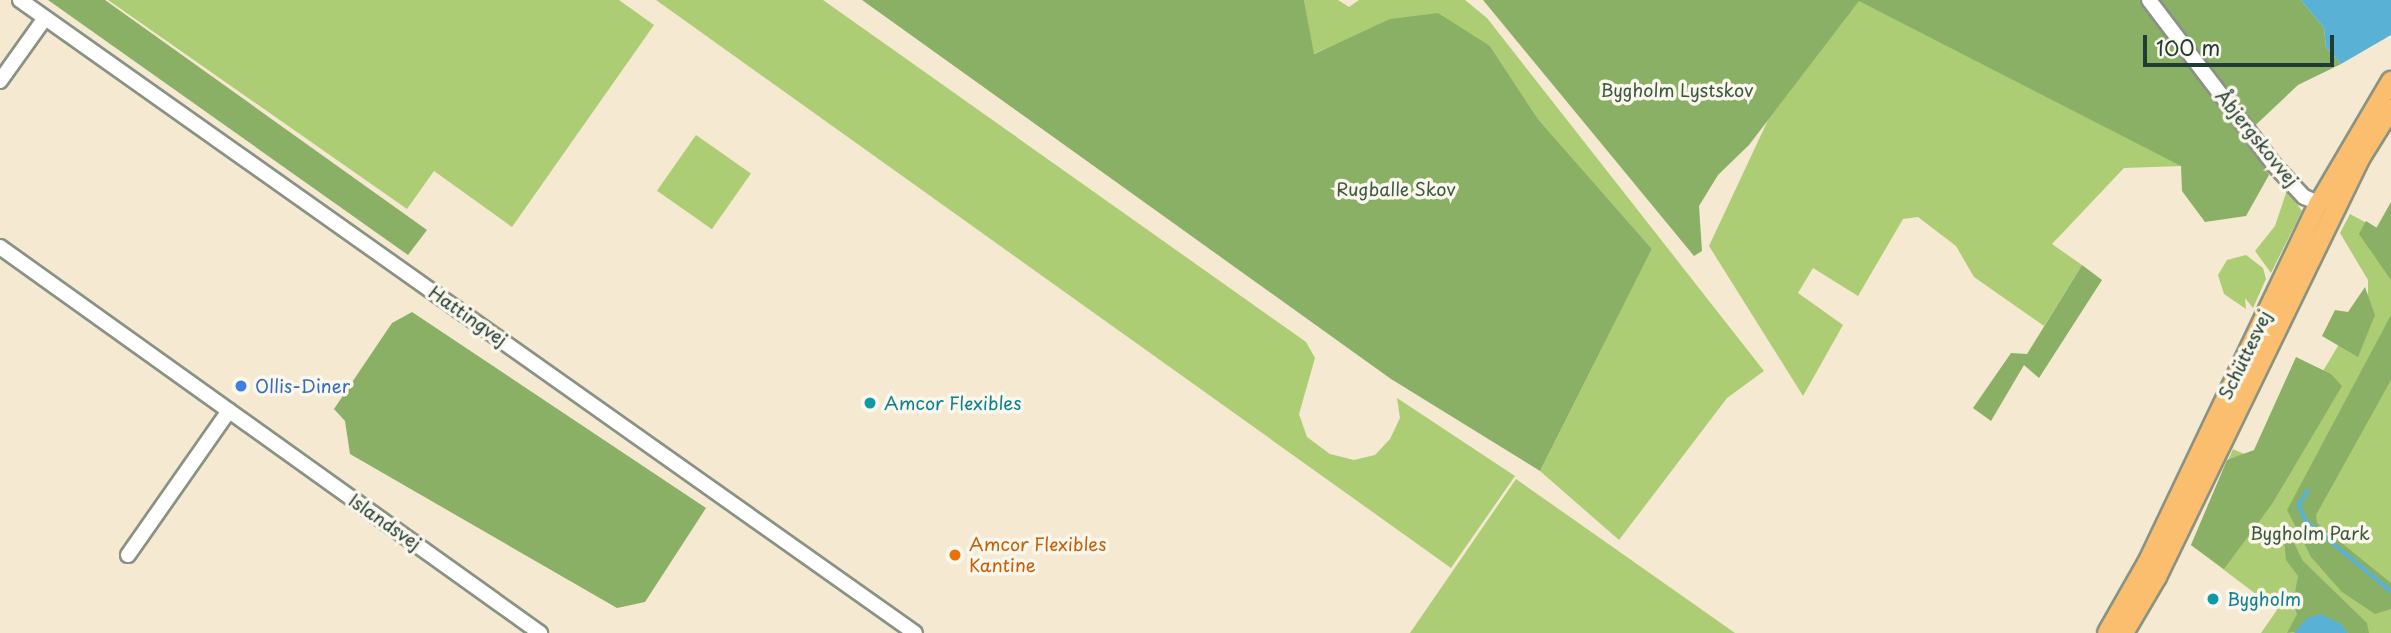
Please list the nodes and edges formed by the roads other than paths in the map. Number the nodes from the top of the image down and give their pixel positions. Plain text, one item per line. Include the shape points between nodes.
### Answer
1 (20, 0) edge
2 (2149, 0) edge
3 (45, 18) junction
4 (0, 81) edge
5 (2391, 81) edge
6 (2391, 109) edge
7 (2319, 203) junction
8 (0, 247) edge
9 (229, 411) junction
10 (128, 555) dead end
11 (530, 630) edge
12 (915, 633) edge
13 (2106, 633) edge
14 (2124, 633) edge

1 - 3 street, Hattingvej
2 - 7 street, Åbjergskovvej via 2275,166 2304,197
3 - 4 street
3 - 12 street, Hattingvej
5 - 7 main road, Schüttesvej
6 - 14 main road, Schüttesvej via 2361,157 2157,577
7 - 13 main road, Schüttesvej via 2152,551
8 - 9 street, Islandsvej
9 - 10 street
9 - 11 street, Islandsvej

